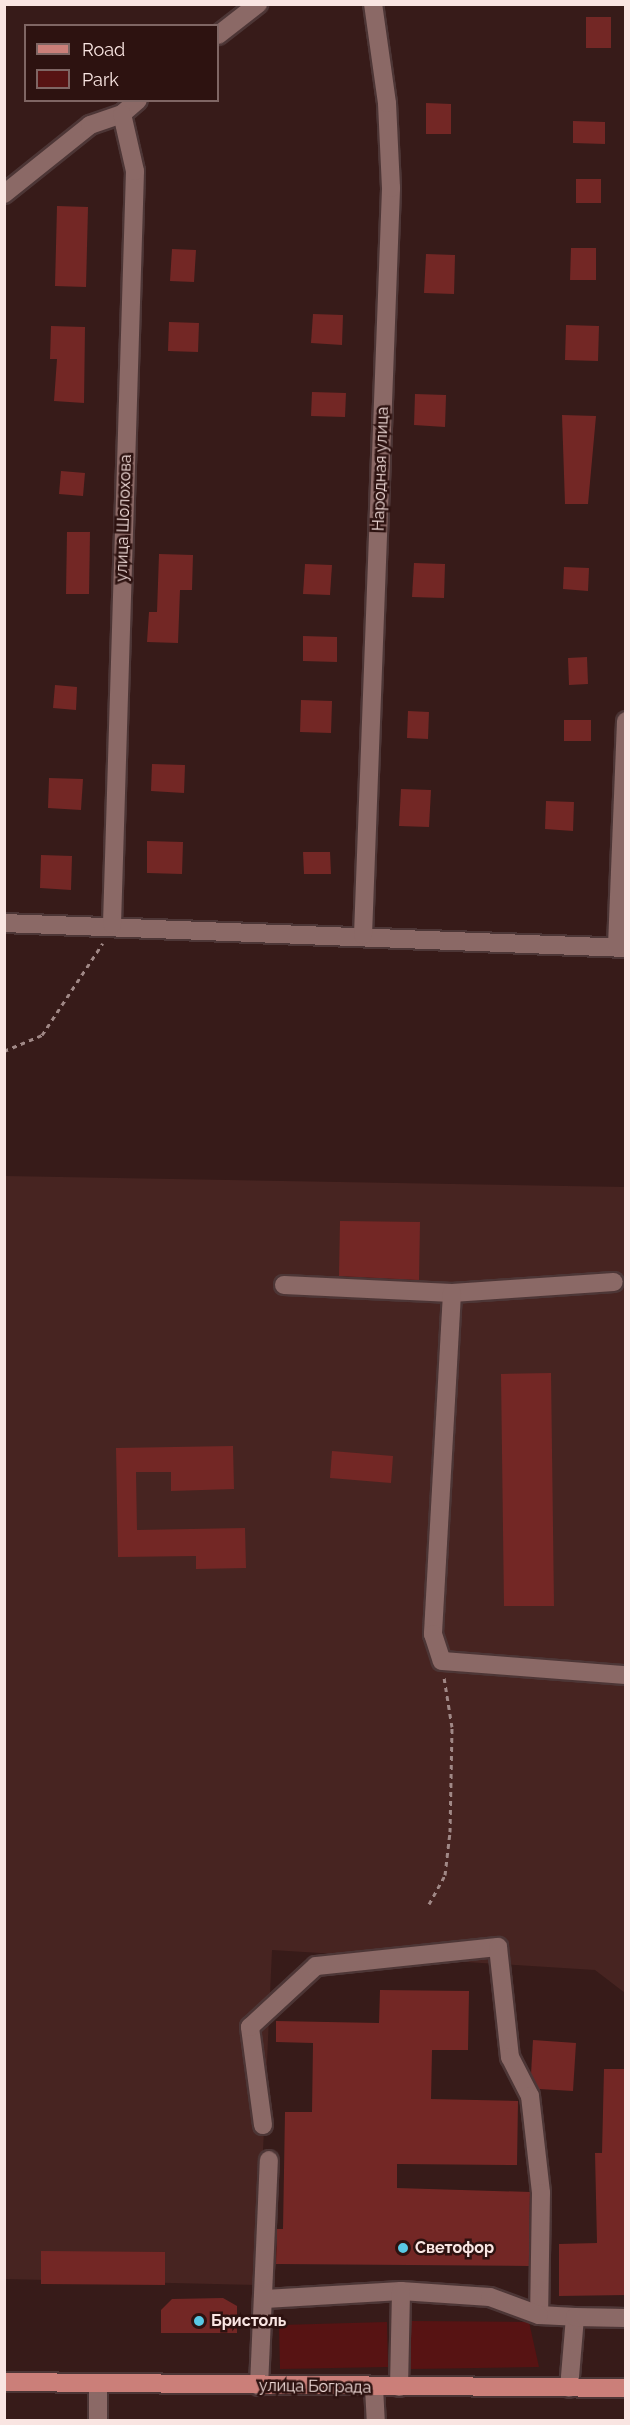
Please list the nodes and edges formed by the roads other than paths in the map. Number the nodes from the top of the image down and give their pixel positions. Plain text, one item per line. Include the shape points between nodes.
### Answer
1 (258, 4) edge
2 (373, 4) edge
3 (219, 34) edge
4 (136, 102) edge
5 (122, 114) junction
6 (4, 194) edge
7 (626, 721) edge
8 (4, 923) edge
9 (112, 924) junction
10 (363, 935) junction
11 (621, 947) edge
12 (614, 1282) dead end
13 (284, 1285) dead end
14 (452, 1293) junction
15 (626, 1675) edge
16 (263, 2125) dead end
17 (269, 2160) dead end
18 (401, 2291) junction
19 (265, 2299) junction
20 (539, 2315) junction
21 (574, 2317) junction
22 (626, 2318) edge
23 (4, 2382) edge
24 (98, 2383) junction
25 (259, 2386) junction
26 (374, 2387) junction
27 (399, 2387) junction
28 (569, 2388) junction
29 (626, 2388) edge
30 (98, 2421) edge
31 (376, 2421) edge

1 - 3 street
2 - 10 street, Народная улица via 387,103 391,188
4 - 5 street
5 - 6 street via 90,125
5 - 9 street, улица Шолохова via 135,171
7 - 11 street
8 - 9 street
9 - 10 street
10 - 11 street
12 - 14 street
13 - 14 street
14 - 15 street via 433,1635 442,1661
16 - 20 street via 250,2027 316,1966 498,1947 510,2057 530,2096 541,2193
17 - 19 street
18 - 19 street
18 - 20 street via 490,2297
18 - 27 street
19 - 25 street
20 - 21 street
21 - 22 street
21 - 28 street
23 - 24 main road, улица Бограда
24 - 25 main road, улица Бограда
24 - 30 street
25 - 26 main road, улица Бограда
26 - 27 main road, улица Бограда
26 - 31 street
27 - 28 main road, улица Бограда
28 - 29 main road, улица Бограда

